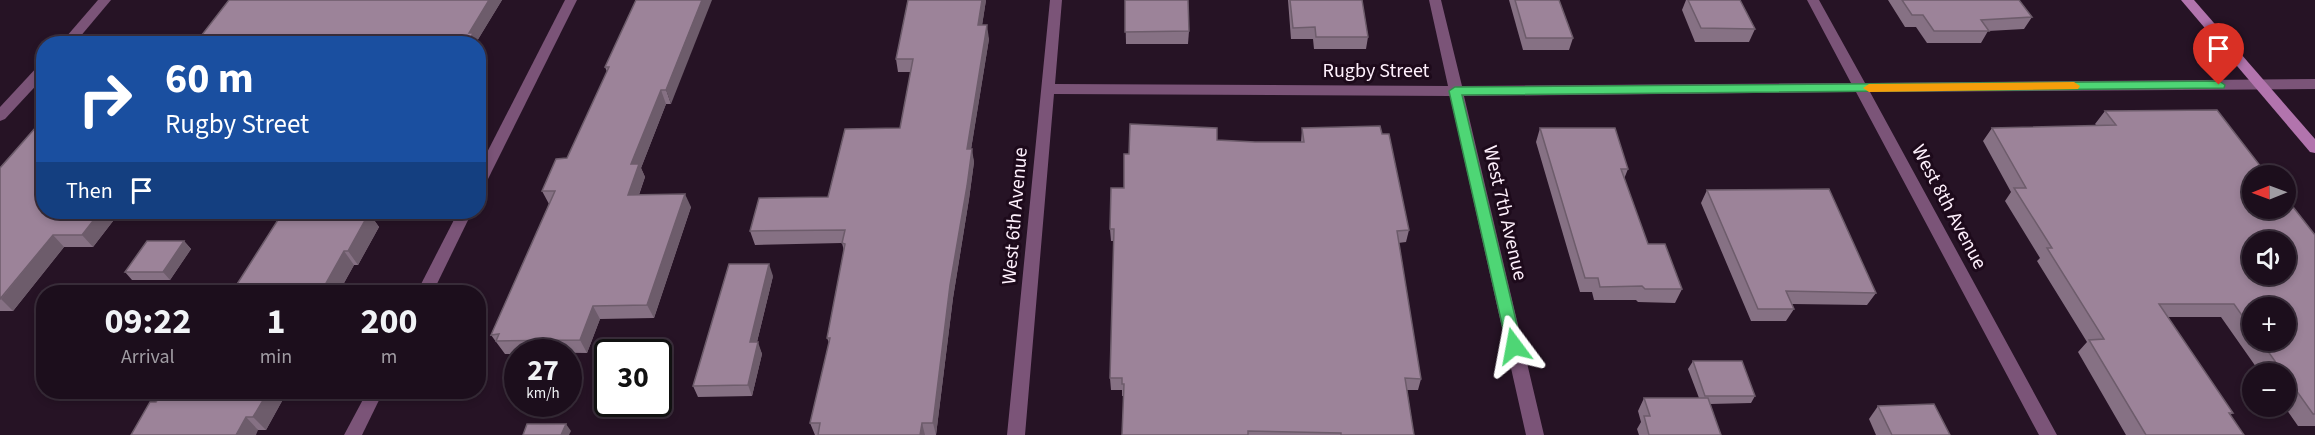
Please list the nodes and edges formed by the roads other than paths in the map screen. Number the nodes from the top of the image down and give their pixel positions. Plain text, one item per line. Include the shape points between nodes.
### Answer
1 (105, 0) edge
2 (572, 0) edge
3 (1056, 0) edge
4 (1435, 0) edge
5 (1813, 0) edge
6 (2187, 0) edge
7 (73, 36) edge
8 (36, 77) edge
9 (2260, 84) junction
10 (2315, 84) edge
11 (1861, 88) junction
12 (1048, 89) junction
13 (1455, 91) junction
14 (0, 116) edge
15 (2315, 148) edge
16 (486, 169) edge
17 (462, 219) edge
18 (428, 285) edge
19 (371, 399) edge
20 (353, 435) edge
21 (1016, 435) edge
22 (1535, 435) edge
23 (2048, 435) edge

1 - 7 street
2 - 16 street
3 - 12 street, West 6th Avenue
4 - 13 street, West 7th Avenue
5 - 11 street, West 8th Avenue
6 - 9 main road
8 - 14 street
9 - 10 street, Rugby Street
9 - 11 street, Rugby Street
9 - 15 main road
11 - 13 street, Rugby Street
11 - 23 street, West 8th Avenue
12 - 13 street, Rugby Street
12 - 21 street, West 6th Avenue
13 - 22 street, West 7th Avenue
17 - 18 street
19 - 20 street

